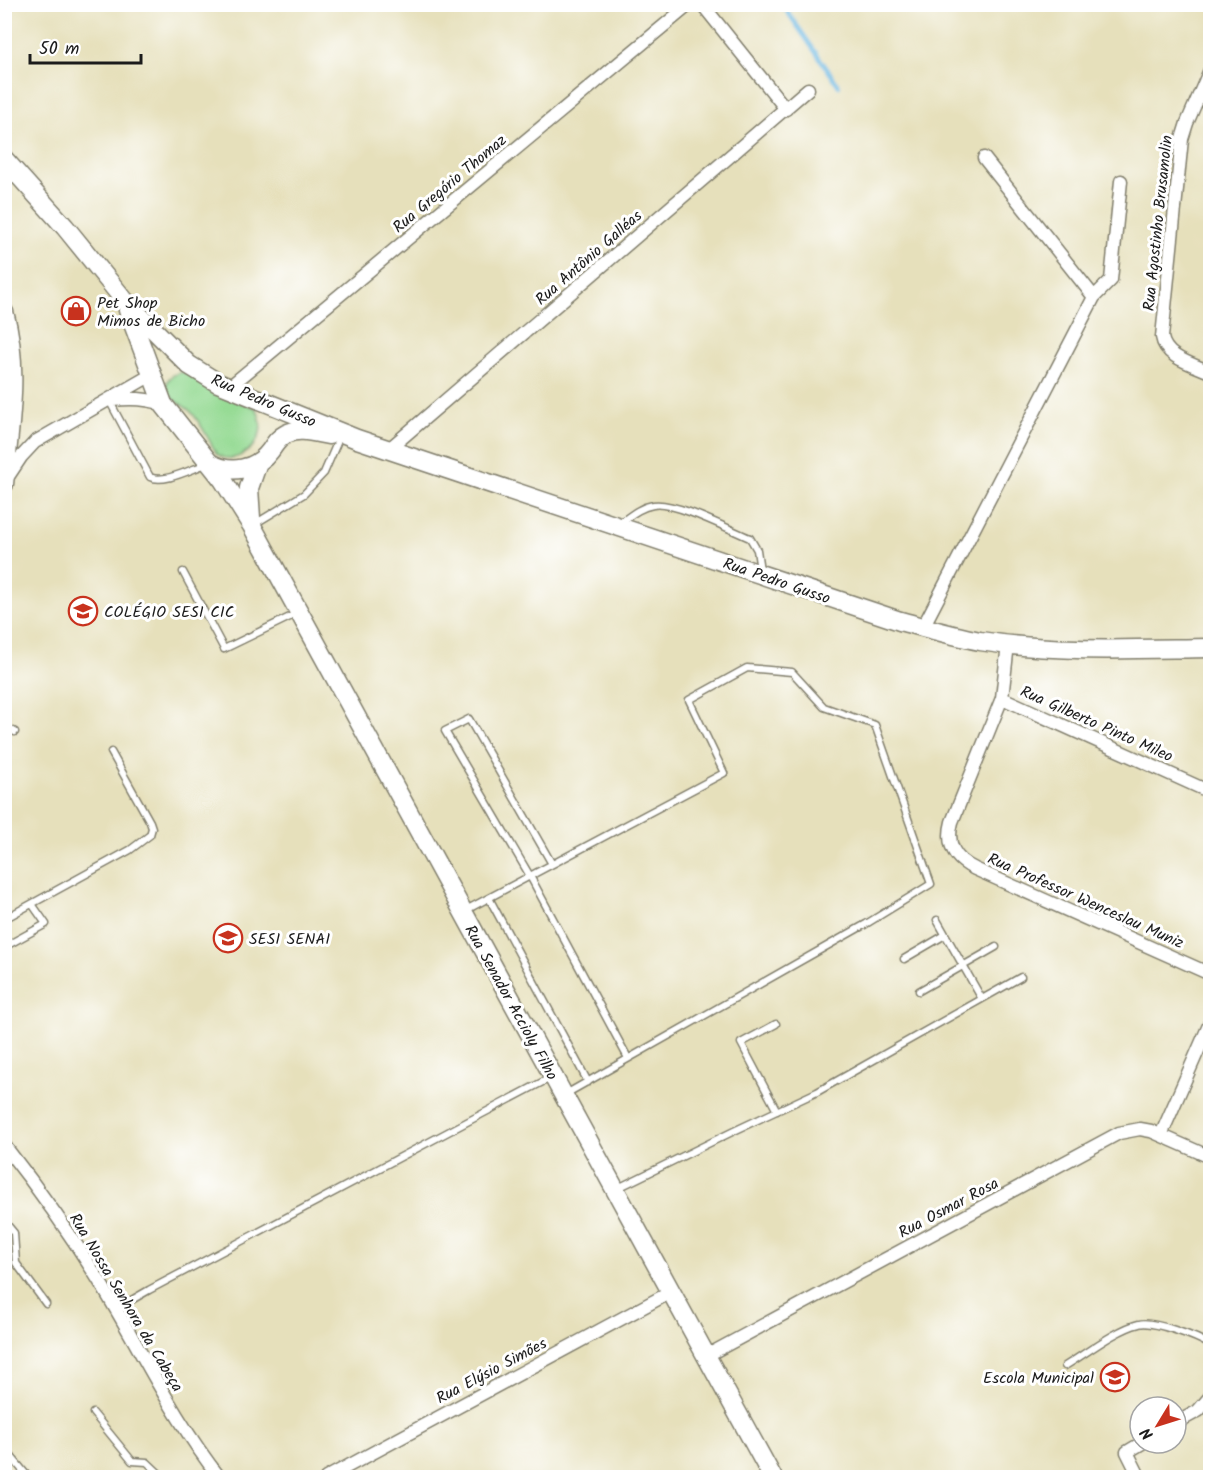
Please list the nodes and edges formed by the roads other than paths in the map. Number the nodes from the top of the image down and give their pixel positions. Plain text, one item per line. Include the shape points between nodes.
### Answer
1 (690, 4) edge
2 (702, 4) edge
3 (1210, 70) edge
4 (808, 89) dead end
5 (786, 109) junction
6 (984, 158) dead end
7 (4, 159) edge
8 (1121, 181) dead end
9 (1094, 297) junction
10 (125, 302) junction
11 (4, 312) edge
12 (180, 356) junction
13 (1210, 372) edge
14 (153, 374) junction
15 (228, 388) junction
16 (109, 400) junction
17 (163, 404) junction
18 (274, 405) junction
19 (349, 438) junction
20 (274, 444) junction
21 (389, 449) junction
22 (258, 462) junction
23 (210, 463) junction
24 (5, 482) edge
25 (616, 525) junction
26 (252, 526) junction
27 (183, 573) dead end
28 (760, 574) junction
29 (300, 613) junction
30 (923, 627) junction
31 (1008, 644) junction
32 (1210, 648) edge
33 (1002, 698) junction
34 (4, 726) edge
35 (15, 732) dead end
36 (111, 752) dead end
37 (1210, 792) edge
38 (552, 864) junction
39 (530, 876) junction
40 (489, 898) junction
41 (32, 904) junction
42 (463, 912) junction
43 (4, 919) edge
44 (937, 920) dead end
45 (945, 935) junction
46 (4, 947) edge
47 (996, 947) dead end
48 (904, 959) dead end
49 (962, 966) junction
50 (1210, 974) edge
51 (1021, 977) dead end
52 (919, 990) dead end
53 (982, 999) junction
54 (1210, 1023) edge
55 (776, 1024) dead end
56 (628, 1058) junction
57 (553, 1076) junction
58 (588, 1082) junction
59 (564, 1096) junction
60 (777, 1111) junction
61 (1161, 1135) junction
62 (4, 1145) edge
63 (1210, 1157) edge
64 (615, 1190) junction
65 (4, 1221) edge
66 (671, 1292) junction
67 (46, 1304) dead end
68 (116, 1309) junction
69 (1210, 1345) edge
70 (706, 1356) junction
71 (1065, 1366) dead end
72 (1210, 1397) edge
73 (93, 1413) dead end
74 (1188, 1417) edge
75 (4, 1448) edge
76 (1128, 1455) edge
77 (29, 1478) edge
78 (164, 1478) edge
79 (220, 1478) edge
80 (326, 1478) edge
81 (773, 1478) edge
82 (1140, 1478) edge

1 - 15 street, Rua Gregório Thomaz
2 - 5 street
3 - 13 street, Rua Agostinho Brusamolin via 1182,139 1162,337 1166,349
4 - 5 street, Rua Antônio Galléas
5 - 21 street, Rua Antônio Galléas
6 - 9 street
7 - 10 main road, Rua Pedro Gusso via 65,226
8 - 9 street via 1111,280
9 - 30 street
10 - 12 main road, Rua Pedro Gusso
10 - 14 main road, Rua Pedro Gusso
11 - 24 main road via 10,331 13,371
12 - 14 main road via 163,360
12 - 15 main road, Rua Pedro Gusso
14 - 16 street
14 - 17 main road, Rua Pedro Gusso
15 - 18 main road, Rua Pedro Gusso
16 - 17 street via 136,398
16 - 23 lane via 150,477 157,481 167,479
16 - 24 street via 35,442
17 - 23 main road, Rua Pedro Gusso
18 - 19 main road, Rua Pedro Gusso
18 - 20 main road via 279,423
19 - 20 main road, Rua Pedro Gusso via 293,431
19 - 21 main road, Rua Pedro Gusso
19 - 26 lane via 304,494
20 - 22 main road, Rua Pedro Gusso
21 - 25 main road, Rua Pedro Gusso
22 - 23 main road via 237,470
22 - 26 main road, Rua Senador Accioly Filho via 249,488
23 - 26 main road, Rua Senador Accioly Filho
25 - 28 main road, Rua Pedro Gusso
25 - 28 lane via 653,505 673,506 750,538 757,550
26 - 29 main road, Rua Senador Accioly Filho
27 - 29 lane via 224,649
28 - 30 main road, Rua Pedro Gusso
29 - 42 main road, Rua Senador Accioly Filho
30 - 31 main road, Rua Pedro Gusso
31 - 32 main road, Rua Pedro Gusso via 1094,649
31 - 33 street
33 - 37 street, Rua Gilberto Pinto Mileo
33 - 50 street, Rua Professor Wenceslau Muniz via 952,822 950,840 958,858
34 - 35 lane
36 - 41 lane via 152,828 150,835
38 - 39 lane
38 - 39 lane via 469,719 445,731
38 - 56 lane via 724,772 689,700 747,669 792,672 824,707 874,725 931,884
39 - 40 lane
39 - 56 lane
40 - 42 lane
40 - 58 lane
41 - 43 lane
41 - 46 lane via 46,924
42 - 57 main road, Rua Senador Accioly Filho
44 - 45 lane
45 - 48 lane
45 - 49 lane
47 - 49 lane
49 - 52 lane
49 - 53 lane
51 - 53 lane
53 - 60 lane
54 - 61 street
55 - 60 lane via 741,1043
56 - 58 lane
57 - 59 main road, Rua Senador Accioly Filho
57 - 68 lane
58 - 59 lane
59 - 64 main road, Rua Senador Accioly Filho
60 - 64 lane
61 - 63 street, Rua Osmar Rosa
61 - 70 street, Rua Osmar Rosa via 1140,1129 1119,1133
62 - 68 street, Rua Nossa Senhora da Cabeça
64 - 66 main road, Rua Senador Accioly Filho
65 - 67 lane via 14,1233 16,1263
66 - 70 main road, Rua Senador Accioly Filho
66 - 80 street, Rua Elýsio Simões
68 - 79 street, Rua Nossa Senhora da Cabeça via 177,1416
69 - 71 lane via 1182,1332 1142,1323
70 - 81 main road, Rua Senador Accioly Filho
72 - 74 street
73 - 78 lane via 132,1461 147,1462
75 - 77 lane
76 - 82 street

